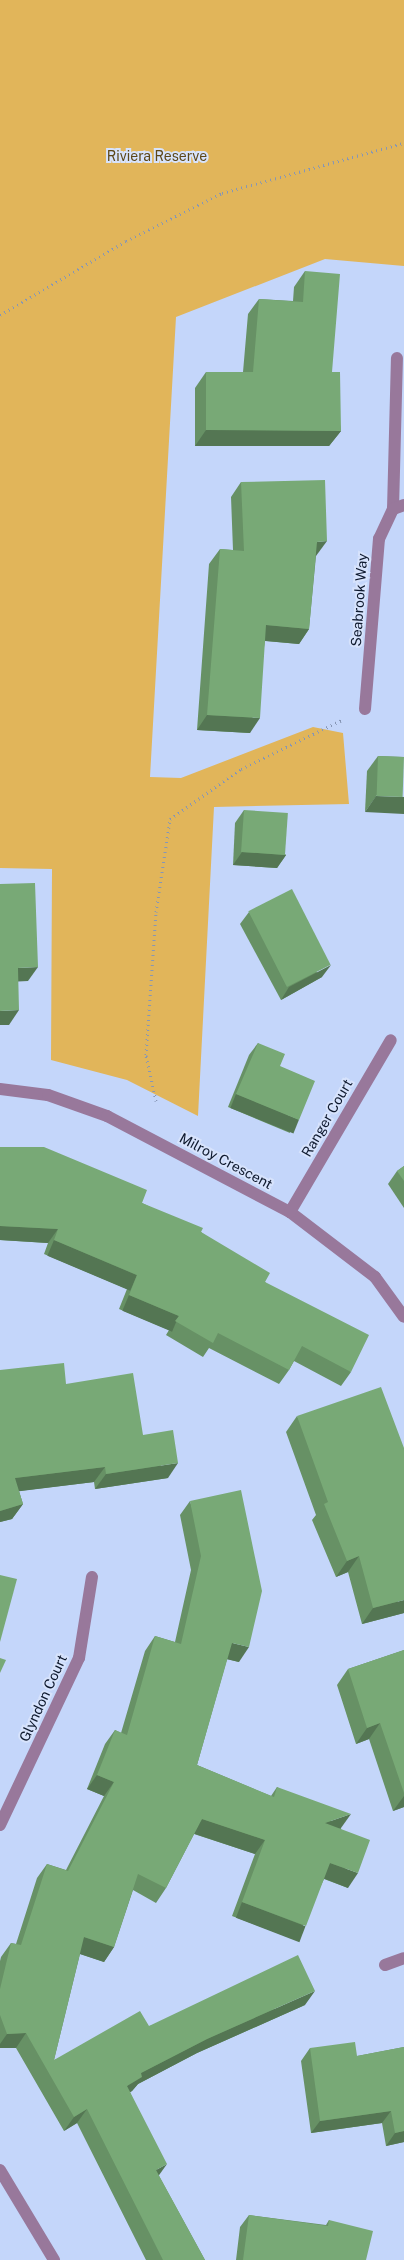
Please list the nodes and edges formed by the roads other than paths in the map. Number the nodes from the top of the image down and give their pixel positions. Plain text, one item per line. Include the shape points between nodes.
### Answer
1 (397, 358) dead end
2 (399, 507) edge
3 (365, 709) road end
4 (391, 1040) dead end
5 (0, 1089) edge
6 (290, 1212) junction
7 (404, 1317) edge
8 (92, 1577) dead end
9 (0, 1825) edge
10 (404, 1958) edge
11 (385, 1965) dead end
12 (0, 2170) edge
13 (54, 2260) edge

1 - 2 street
2 - 3 street, Seabrook Way via 378,539
4 - 6 street, Ranger Court
5 - 6 street, Milroy Crescent via 48,1095 107,1116
6 - 7 street, Milroy Crescent via 375,1277
8 - 9 street, Glyndon Court via 79,1658
10 - 11 street
12 - 13 street

